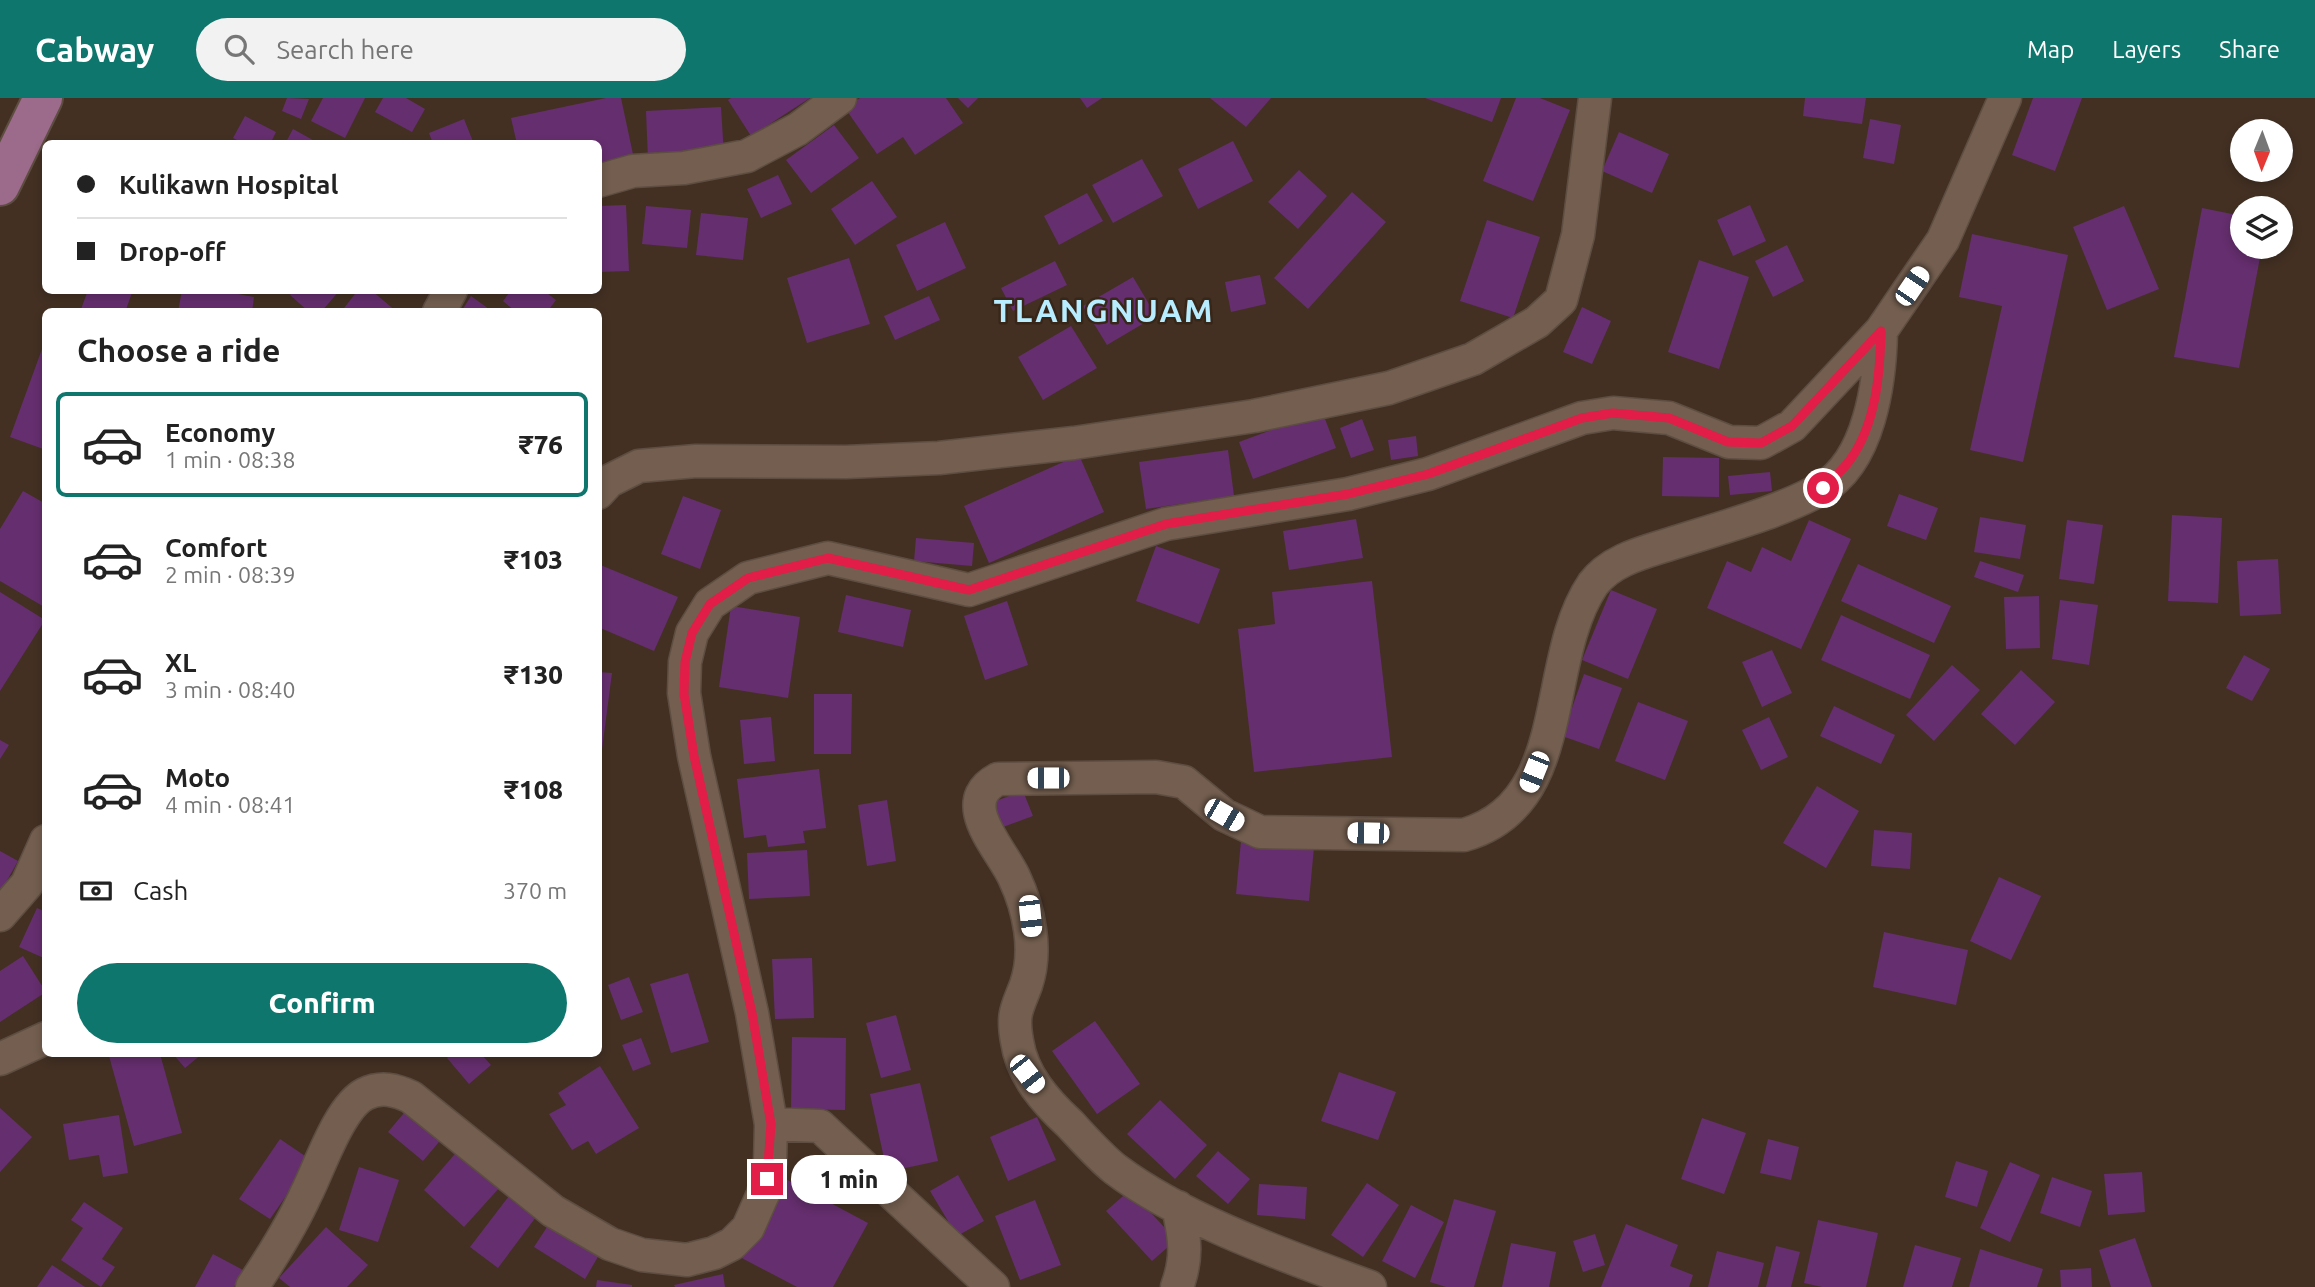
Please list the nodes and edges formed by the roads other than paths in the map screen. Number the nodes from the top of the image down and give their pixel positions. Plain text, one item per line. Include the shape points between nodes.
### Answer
1 (43, 98) edge
2 (839, 98) edge
3 (1595, 98) edge
4 (2005, 98) edge
5 (602, 180) edge
6 (0, 186) edge
7 (1881, 331) junction
8 (602, 489) edge
9 (42, 850) edge
10 (0, 915) edge
11 (42, 1040) edge
12 (0, 1059) edge
13 (771, 1124) junction
14 (1178, 1207) junction
15 (253, 1287) edge
16 (993, 1287) edge
17 (1177, 1287) edge
18 (1370, 1287) edge

1 - 6 main road
2 - 5 street via 798,129 747,156 684,168 633,171
3 - 8 street via 1578,234 1561,300 1537,322 1473,359 1389,388 1254,416 1074,443 939,458 639,466
4 - 7 street via 1943,240
7 - 13 street via 1792,426 1761,443 1728,442 1669,418 1613,413 1582,418 1428,474 1322,499 1166,524 969,590 828,558 748,578 710,604 692,633 684,694
7 - 14 street via 1878,382 1868,426 1850,460 1823,488 1742,521 1639,553 1613,566 1594,583 1571,639 1527,791 1510,813 1488,828 1464,835 1260,832 1224,815 1184,782 1156,777 998,779 987,785 979,795 979,809 1030,916 1026,984 1015,1008 1016,1038 1027,1074 1056,1111 1115,1168
9 - 10 street via 27,884
11 - 12 street
13 - 15 street via 763,1195 748,1228 714,1254 687,1260 642,1255 574,1225 411,1097 397,1090 364,1094 346,1114
13 - 16 street via 820,1126
14 - 17 street via 1185,1265
14 - 18 street

